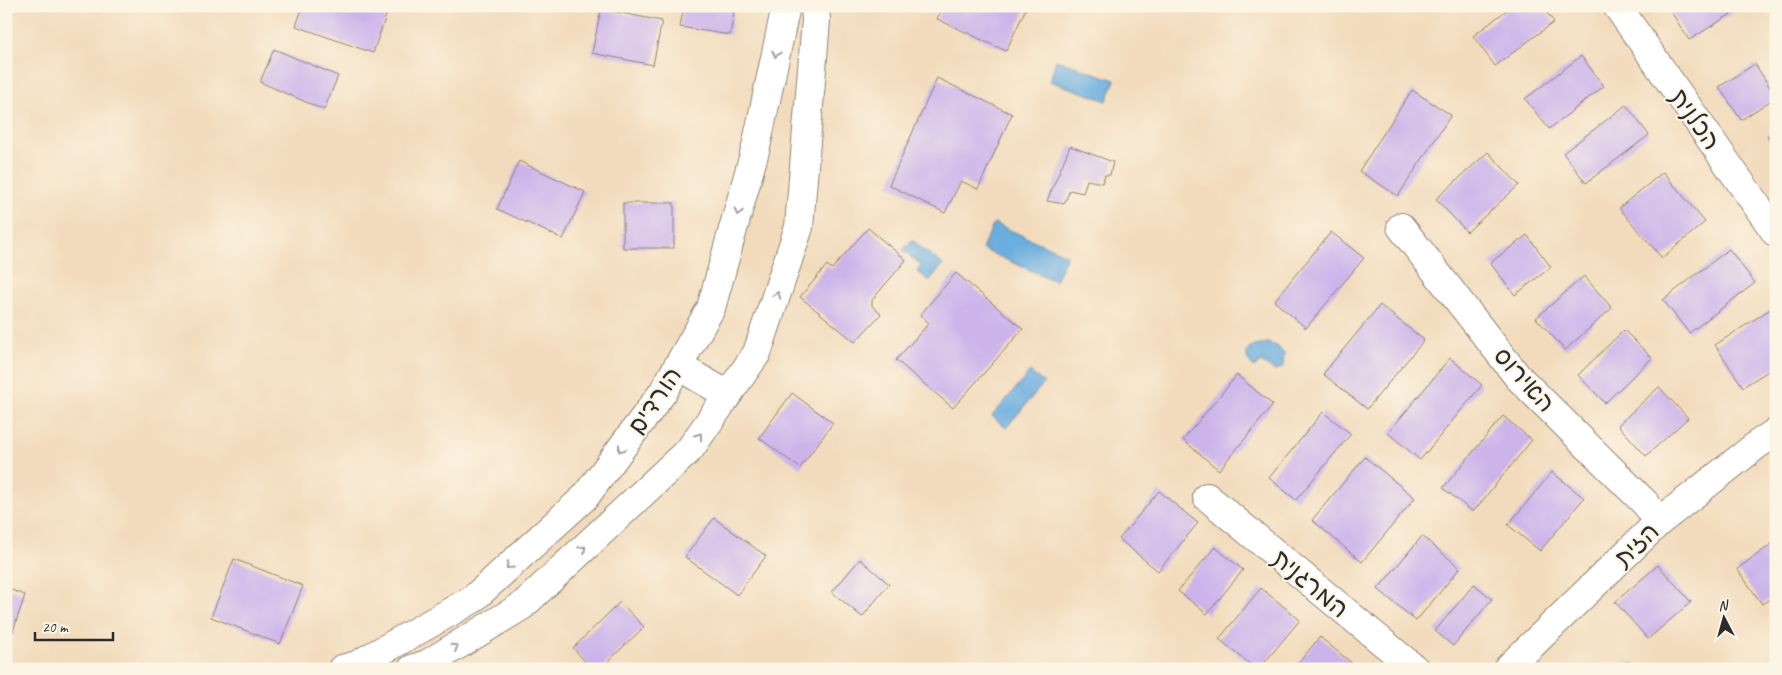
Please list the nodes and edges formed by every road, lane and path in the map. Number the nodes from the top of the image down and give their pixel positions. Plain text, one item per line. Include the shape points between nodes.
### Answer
1 (786, 6) edge
2 (815, 6) edge
3 (1617, 6) edge
4 (1401, 227) dead end
5 (1776, 232) edge
6 (678, 366) junction
7 (728, 395) junction
8 (1776, 432) edge
9 (1207, 497) dead end
10 (1659, 522) junction
11 (342, 669) edge
12 (412, 669) edge
13 (1415, 669) edge
14 (1507, 669) edge

1 -> 6 street, הורדים via 756,147 711,308
7 -> 2 street, הורדים via 757,353 799,226
3 - 5 street, הכלנית
4 - 10 street, האירוס via 1518,377 1646,504
6 - 7 street
6 -> 11 street, הורדים via 663,392 585,497 480,593 357,664
12 -> 7 street, הורדים via 427,664 522,606 690,449
8 - 10 street, הזית
9 - 13 street, המרגנית
10 - 14 street, הזית

